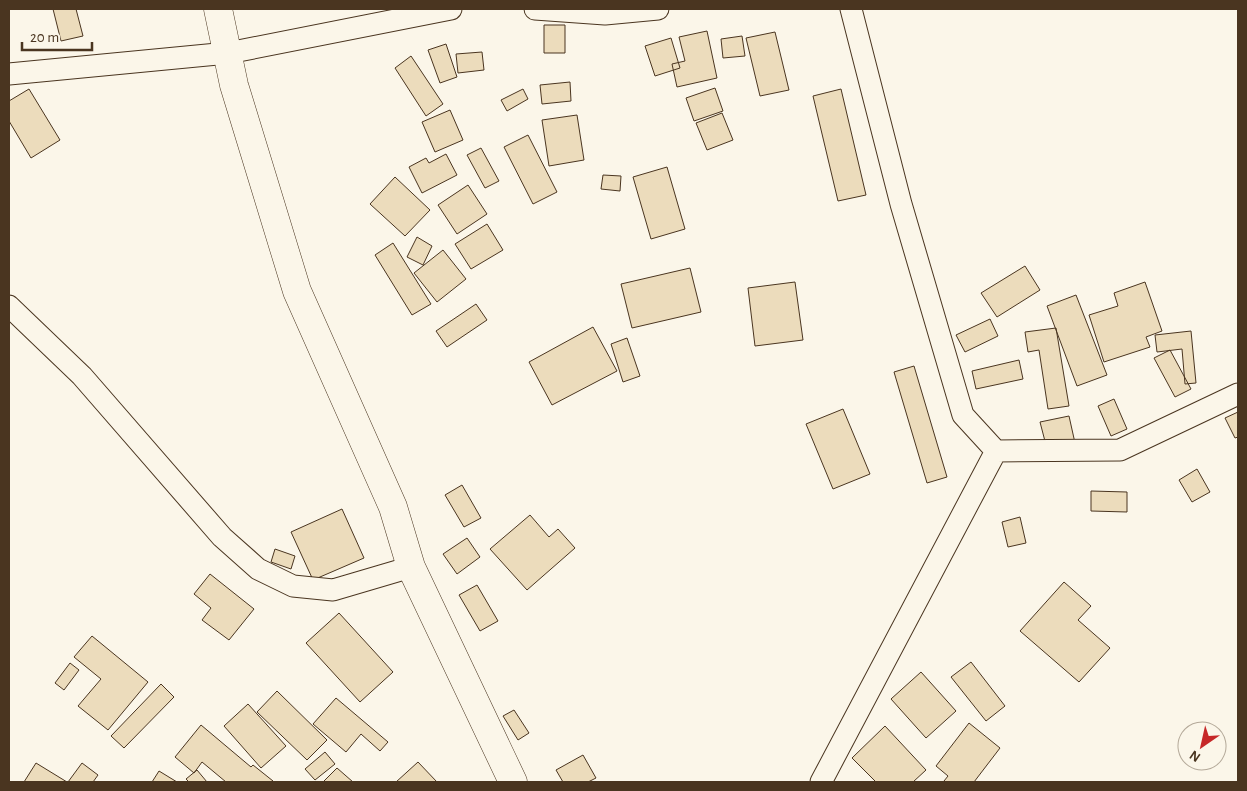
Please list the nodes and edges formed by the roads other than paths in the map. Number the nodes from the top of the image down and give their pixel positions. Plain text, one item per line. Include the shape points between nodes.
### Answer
1 (218, 9) edge
2 (450, 9) edge
3 (534, 9) edge
4 (658, 9) edge
5 (851, 9) edge
6 (228, 53) junction
7 (9, 74) edge
8 (9, 306) edge
9 (1238, 394) edge
10 (996, 451) junction
11 (411, 567) junction
12 (513, 782) edge
13 (821, 782) edge

1 - 6 main road
2 - 6 street
3 - 4 street via 606,14
5 - 10 street via 901,204 963,415
6 - 7 street
6 - 11 main road via 234,85 297,291 393,507
8 - 11 street via 82,376 222,537 258,569 293,586 333,590
9 - 10 street via 1120,450
10 - 13 street
11 - 12 main road

